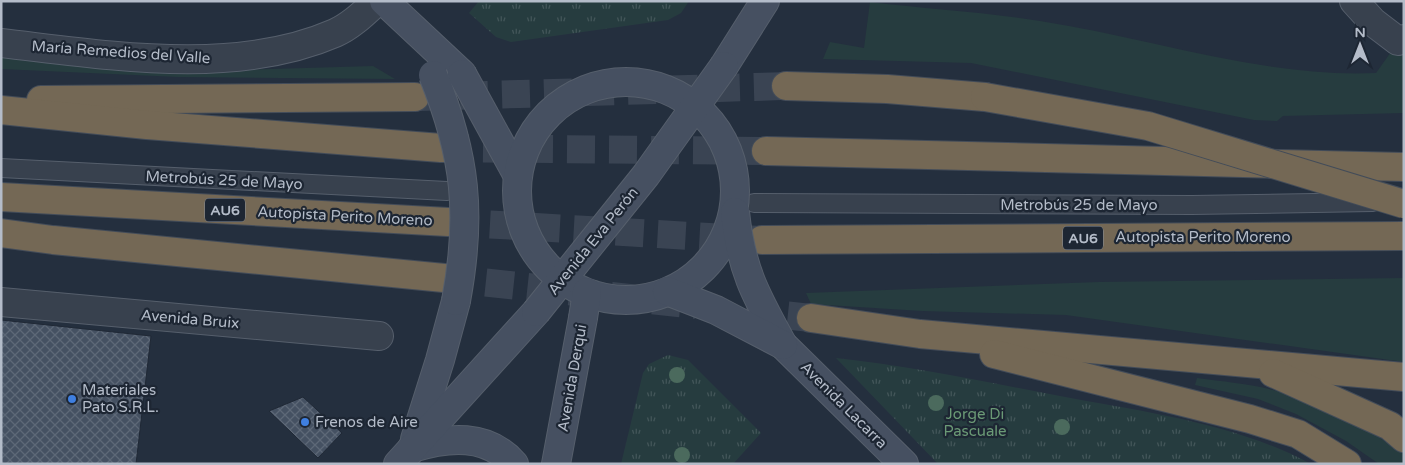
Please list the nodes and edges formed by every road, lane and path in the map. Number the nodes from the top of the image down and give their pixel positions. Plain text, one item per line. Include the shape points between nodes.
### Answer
1 (377, 1) edge
2 (384, 1) edge
3 (766, 1) edge
4 (1354, 1) edge
5 (412, 29) junction
6 (1401, 40) edge
7 (1, 43) edge
8 (786, 86) tunnel mouth
9 (415, 97) tunnel mouth
10 (1, 102) edge
11 (694, 107) junction
12 (1, 110) edge
13 (441, 148) tunnel mouth
14 (766, 151) tunnel mouth
15 (1404, 167) edge
16 (1, 168) edge
17 (518, 176) junction
18 (447, 191) dead end
19 (1, 197) edge
20 (1404, 202) edge
21 (744, 205) junction
22 (448, 222) tunnel mouth
23 (1, 233) edge
24 (1404, 236) edge
25 (762, 240) tunnel mouth
26 (444, 278) tunnel mouth
27 (563, 279) junction
28 (667, 291) junction
29 (587, 292) junction
30 (1, 302) edge
31 (811, 318) tunnel mouth
32 (920, 334) junction
33 (379, 336) dead end
34 (784, 345) junction
35 (1254, 365) junction
36 (1404, 377) edge
37 (1404, 438) edge
38 (405, 456) edge
39 (514, 464) edge
40 (556, 464) edge
41 (904, 464) edge
42 (1347, 464) edge

1 - 7 street, María Remedios del Valle via 335,33 268,54 243,58 115,55
2 - 5 main road
3 - 11 main road, Avenida Eva Perón, bridge
4 - 6 street via 1373,22
5 - 17 main road, bridge via 462,74
5 - 38 main road, bridge via 434,75 452,126 465,192 466,238 456,301 440,360
8 - 20 highway, bridge via 887,89 985,97 1148,126
9 - 10 highway via 101,98
11 - 17 main road, bridge via 674,94 644,84 614,84 581,92 541,123 524,152
11 - 21 main road, bridge via 716,129 726,148
11 - 27 main road, Avenida Eva Perón, bridge via 646,175
12 - 13 highway
14 - 15 highway
16 - 18 lane, Metrobús 25 de Mayo
17 - 27 main road, bridge via 517,197 522,223 542,259
19 - 22 highway, Autopista Perito Moreno / AU6
20 - 21 lane, Metrobús 25 de Mayo via 1192,206
21 - 28 main road, bridge via 710,260 692,277
21 - 34 main road, Avenida Lacarra, bridge via 738,241 745,271
23 - 26 highway
24 - 25 highway, Autopista Perito Moreno / AU6
27 - 29 main road, bridge
27 - 38 main road, Avenida Eva Perón, bridge
28 - 29 main road, bridge via 634,299 614,299
28 - 34 main road, Avenida Lacarra, bridge via 716,310
29 - 40 main road, Avenida Derqui, bridge
30 - 33 street, Avenida Bruix
31 - 32 highway
32 - 35 highway
32 - 42 highway via 1250,418 1298,434
34 - 41 main road, Avenida Lacarra
35 - 36 highway
35 - 37 highway via 1390,426
38 - 39 main road via 447,440 469,440 494,447

